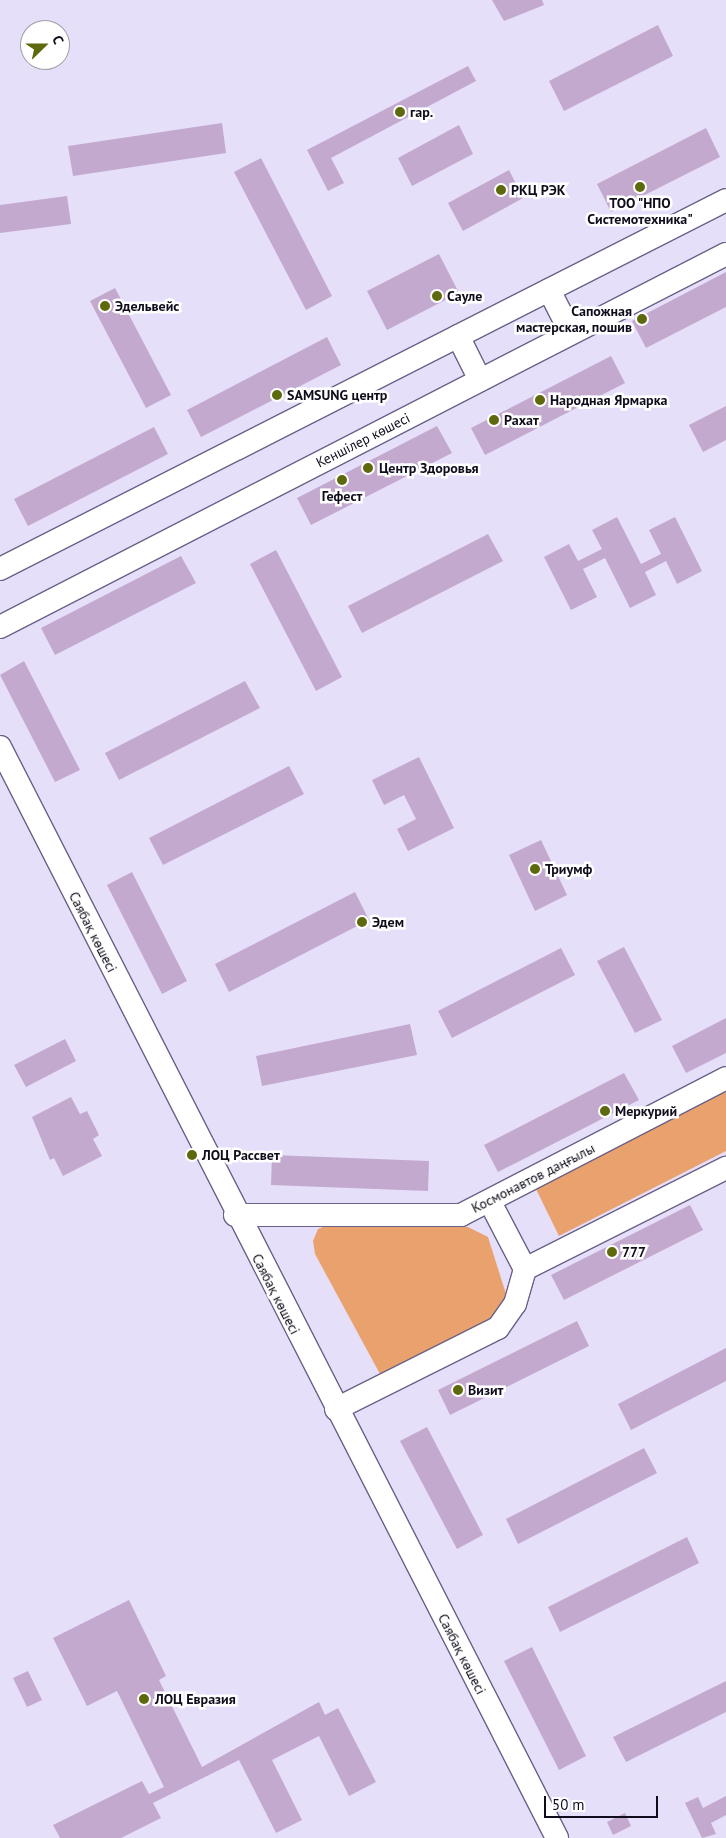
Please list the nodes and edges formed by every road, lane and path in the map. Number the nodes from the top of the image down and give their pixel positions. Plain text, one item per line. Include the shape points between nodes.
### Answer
1 (726, 200) edge
2 (726, 254) edge
3 (549, 290) junction
4 (571, 334) junction
5 (458, 336) junction
6 (480, 380) junction
7 (0, 569) edge
8 (0, 627) edge
9 (0, 747) edge
10 (726, 1078) edge
11 (726, 1168) edge
12 (490, 1202) junction
13 (235, 1215) junction
14 (525, 1269) junction
15 (336, 1410) junction
16 (557, 1838) edge

1 - 3 street
2 - 4 street, Кеншілер көшесі
3 - 4 street
3 - 5 street
4 - 6 street, Кеншілер көшесі
5 - 6 street
5 - 7 street
6 - 8 street, Кеншілер көшесі
9 - 13 street, Саябақ көшесі
10 - 12 street, Космонавтов даңғылы
11 - 14 street
12 - 13 street, Космонавтов даңғылы via 461,1215
12 - 14 street
13 - 15 street, Саябақ көшесі
14 - 15 street via 515,1304 498,1328
15 - 16 street, Саябақ көшесі

